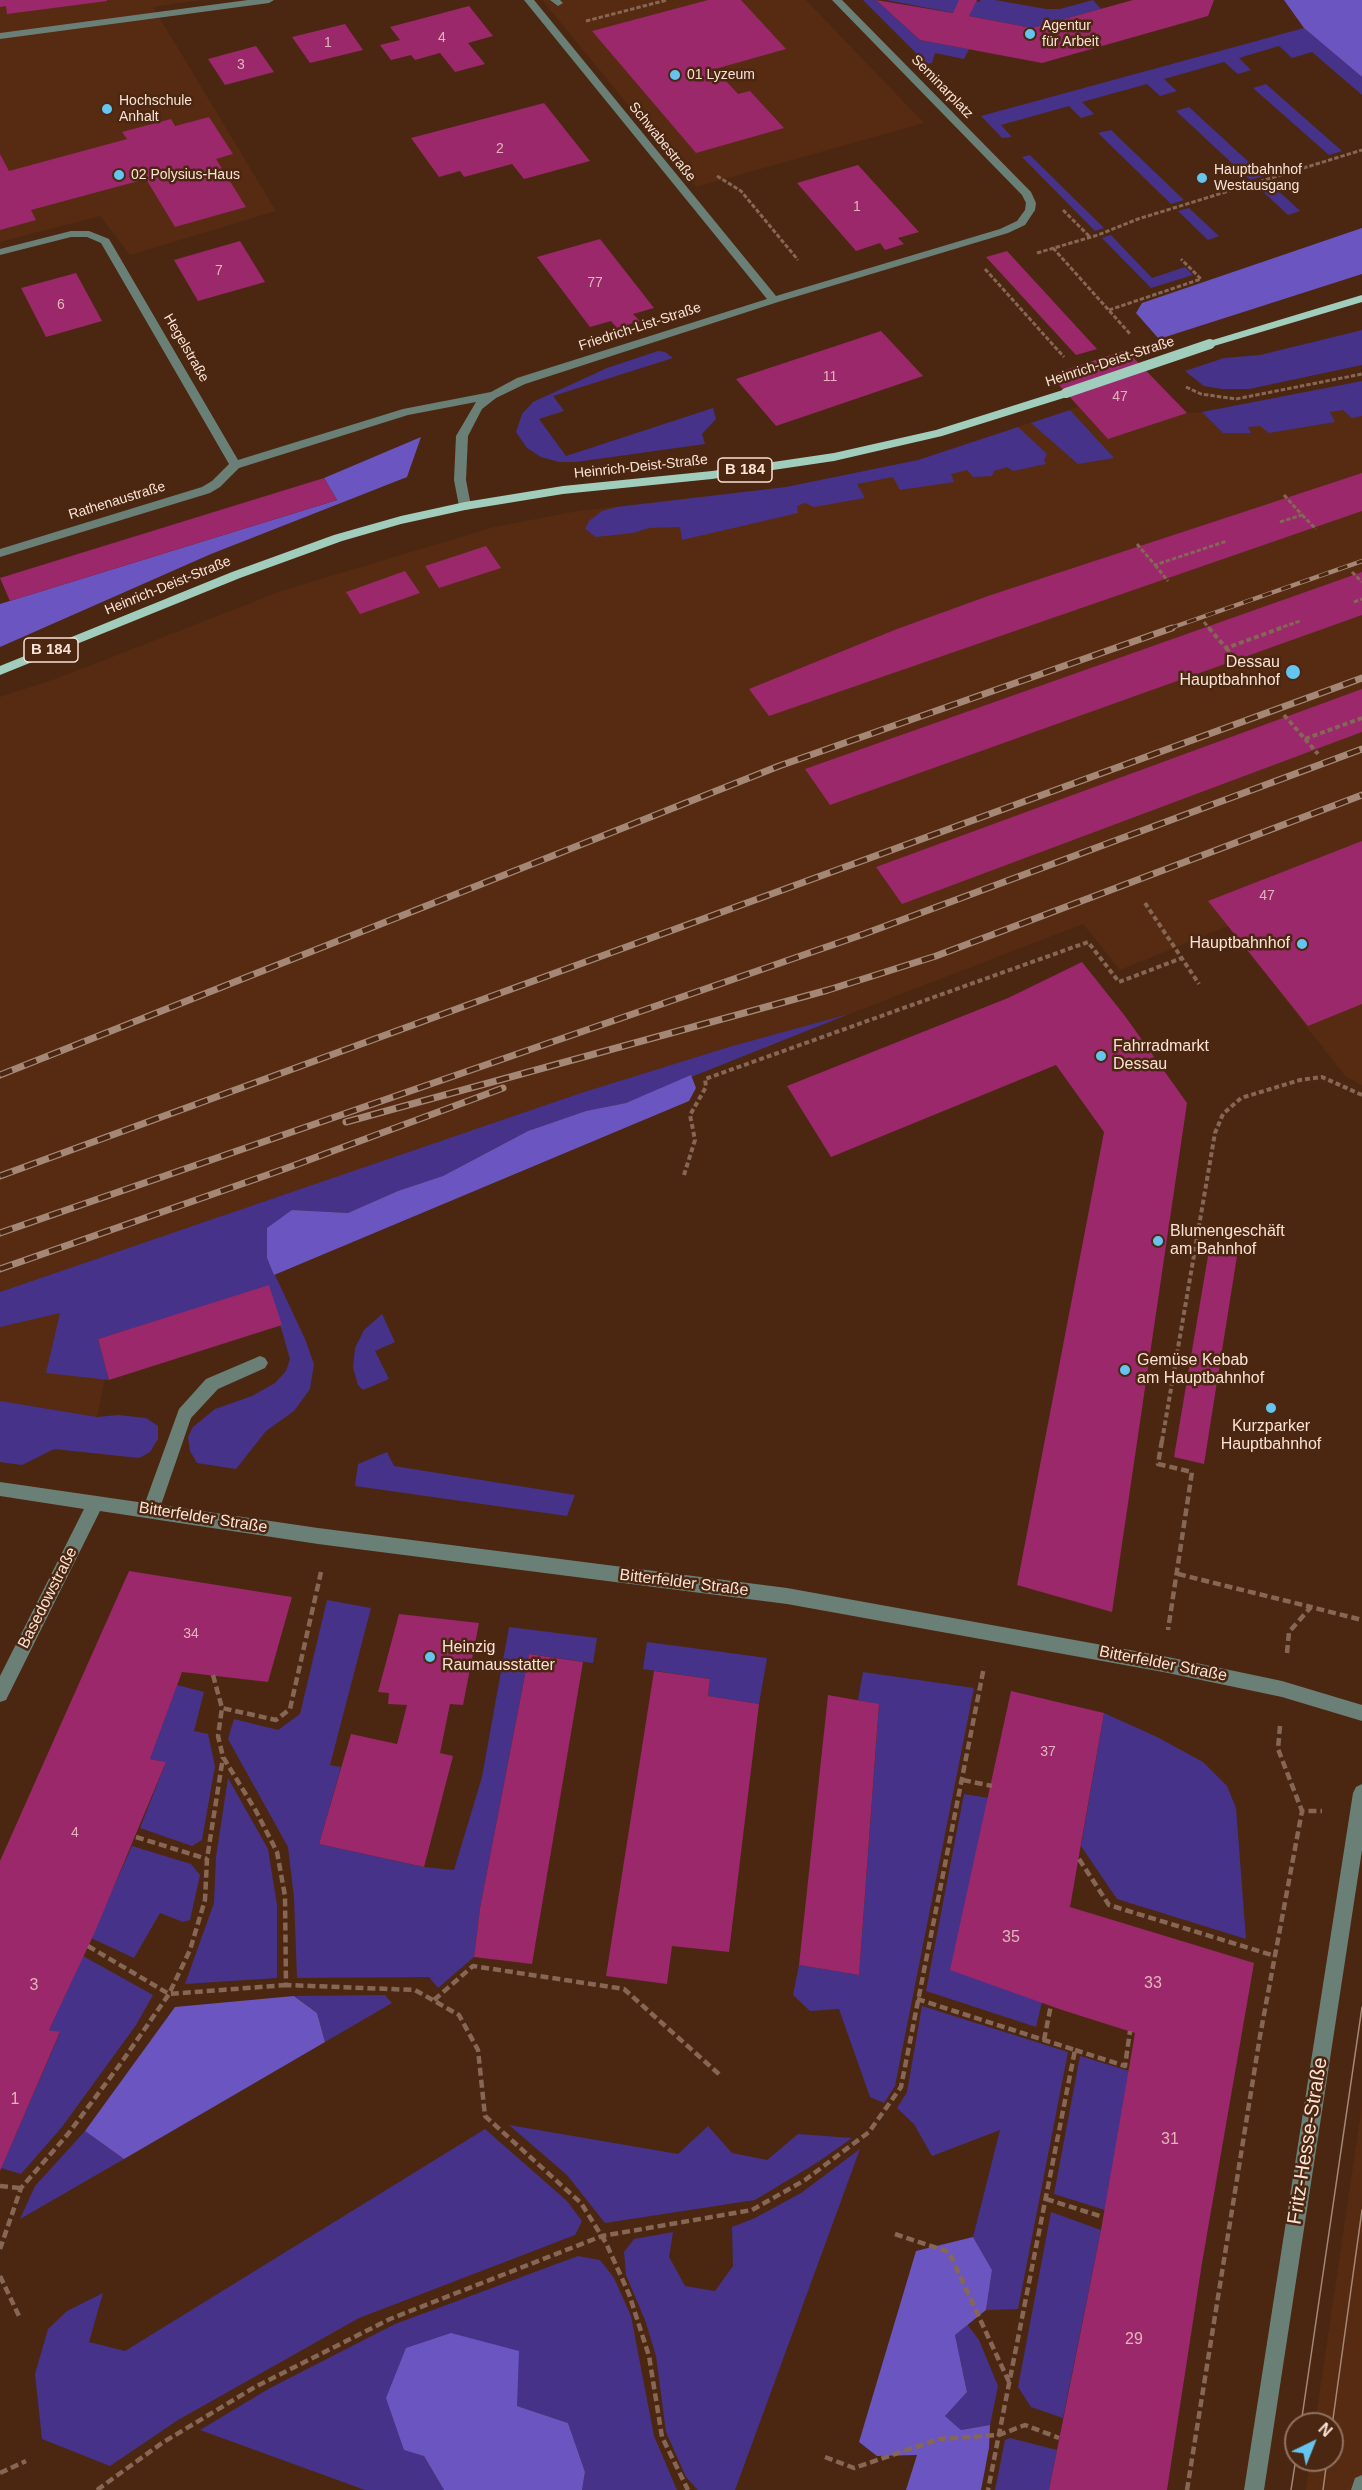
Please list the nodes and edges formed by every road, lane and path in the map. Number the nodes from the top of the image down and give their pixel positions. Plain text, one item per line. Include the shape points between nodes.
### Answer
1 (269, 0) edge
2 (529, 0) edge
3 (667, 0) edge
4 (837, 0) edge
5 (576, 24) dead end
6 (0, 36) edge
7 (1362, 150) edge
8 (1027, 194) joint
9 (1090, 237) dead end
10 (1053, 249) dead end
11 (0, 252) edge
12 (1181, 259) dead end
13 (984, 269) dead end
14 (1362, 298) edge
15 (774, 300) junction
16 (1108, 310) junction
17 (1131, 335) junction
18 (1122, 338) dead end
19 (1135, 340) dead end
20 (1075, 354) dead end
21 (1362, 374) edge
22 (1180, 384) dead end
23 (494, 395) junction
24 (235, 465) junction
25 (1284, 495) dead end
26 (465, 506) junction
27 (1302, 515) junction
28 (1280, 522) dead end
29 (1316, 529) dead end
30 (1227, 541) dead end
31 (1137, 544) dead end
32 (0, 553) edge
33 (1155, 565) junction
34 (1352, 572) dead end
35 (1168, 581) dead end
36 (1362, 582) edge
37 (1362, 599) edge
38 (1354, 602) dead end
39 (1300, 621) dead end
40 (1204, 622) dead end
41 (1226, 648) junction
42 (1238, 662) dead end
43 (0, 671) edge
44 (1284, 715) dead end
45 (1362, 718) edge
46 (1305, 739) junction
47 (1318, 754) dead end
48 (1145, 903) dead end
49 (1182, 958) junction
50 (1199, 984) dead end
51 (1362, 1095) edge
52 (684, 1174) dead end
53 (260, 1363) dead end
54 (0, 1489) edge
55 (96, 1502) junction
56 (151, 1510) junction
57 (329, 1537) junction
58 (1178, 1574) junction
59 (1311, 1607) junction
60 (1362, 1620) edge
61 (988, 1630) junction
62 (1163, 1664) junction
63 (213, 1675) dead end
64 (1282, 1689) junction
65 (0, 1694) edge
66 (222, 1708) junction
67 (1362, 1713) edge
68 (223, 1757) junction
69 (963, 1780) junction
70 (992, 1786) dead end
71 (1360, 1801) edge
72 (1302, 1811) junction
73 (136, 1837) dead end
74 (207, 1859) junction
75 (1079, 1859) dead end
76 (88, 1946) dead end
77 (1275, 1956) junction
78 (286, 1985) junction
79 (169, 1994) junction
80 (917, 1999) junction
81 (434, 2000) junction
82 (1051, 2005) dead end
83 (1130, 2031) dead end
84 (1044, 2040) junction
85 (1075, 2050) junction
86 (720, 2075) dead end
87 (0, 2186) edge
88 (21, 2188) junction
89 (1046, 2199) junction
90 (1103, 2217) dead end
91 (895, 2234) dead end
92 (602, 2236) junction
93 (0, 2248) edge
94 (0, 2276) edge
95 (19, 2316) dead end
96 (1010, 2383) junction
97 (999, 2435) junction
98 (1059, 2438) dead end
99 (825, 2457) dead end
100 (26, 2461) dead end
101 (0, 2473) edge
102 (1362, 2485) edge
103 (97, 2490) edge
104 (688, 2490) edge
105 (988, 2490) edge
106 (1187, 2490) edge
107 (1254, 2490) edge
108 (1361, 2490) edge

1 - 6 street
2 - 15 street, Schwabestraße
3 - 5 path
4 - 8 street, Seminarplatz
7 - 9 path
8 - 15 street, Friedrich-List-Straße via 1030,210 1022,223 1014,227
10 - 16 path
11 - 24 street, Hegelstraße via 71,234 98,237 110,247
12 - 16 path via 1202,279
13 - 20 path via 1063,357
14 - 26 main road, Heinrich-Deist-Straße / B 184, bridge via 938,433 834,457
15 - 23 street, Friedrich-List-Straße via 521,381
16 - 17 path
17 - 18 path
17 - 19 path
21 - 22 path via 1236,399 1201,394
23 - 24 street, Friedrich-List-Straße via 408,412
23 - 26 street via 477,407 462,436 460,480
24 - 32 street, Rathenaustraße via 206,490
25 - 27 path
26 - 43 main road, Heinrich-Deist-Straße / B 184 via 328,542
27 - 28 path
27 - 29 path
30 - 33 path
31 - 33 path
33 - 35 path
34 - 36 path
37 - 38 path
39 - 41 path
40 - 41 path
41 - 42 path
44 - 46 path
45 - 46 path
46 - 47 path
48 - 49 path
49 - 50 path
49 - 52 path via 1119,982 1088,942 705,1079 706,1087 690,1115 695,1140
51 - 58 path via 1322,1077 1300,1080 1241,1098 1223,1114 1215,1133 1158,1464 1192,1472
53 - 56 street via 212,1384 185,1414
54 - 55 street, Bitterfelder Straße
55 - 56 street, Bitterfelder Straße
55 - 65 street, Basedowstraße
56 - 57 street, Bitterfelder Straße
57 - 61 street, Bitterfelder Straße via 787,1596
57 - 66 path via 290,1709 276,1720
58 - 59 path
58 - 62 path
59 - 60 path
59 - 64 path via 1289,1632
61 - 62 street, Bitterfelder Straße
61 - 69 path
62 - 64 street, Bitterfelder Straße
63 - 66 path
64 - 67 street, Bitterfelder Straße
64 - 72 path via 1278,1749
66 - 68 path via 218,1736
68 - 74 path
68 - 78 path via 277,1852 285,1896
69 - 70 path
69 - 80 path
71 - 72 path
71 - 107 street, Fritz-Hesse-Straße
72 - 77 path
73 - 74 path
74 - 79 path via 205,1900 190,1950
75 - 77 path via 1109,1905
76 - 79 path
77 - 106 path
78 - 79 path
78 - 81 path via 415,1990
79 - 88 path via 68,2134
80 - 84 path
80 - 92 path via 901,2087 869,2132 806,2180 752,2210
81 - 86 path via 473,1966 624,1989
81 - 92 path via 459,2015 478,2050 485,2116 581,2203
82 - 84 path
83 - 85 path via 1125,2066
84 - 85 path
85 - 89 path
87 - 88 path
88 - 93 path
89 - 90 path
89 - 96 path
91 - 96 path via 949,2252
92 - 103 path via 390,2319 266,2382 162,2443
92 - 104 path via 629,2294 649,2356 662,2437
94 - 95 path
96 - 97 path
97 - 98 path via 1025,2425
97 - 99 path via 939,2439 855,2468
97 - 105 path
100 - 101 path
102 - 108 street

